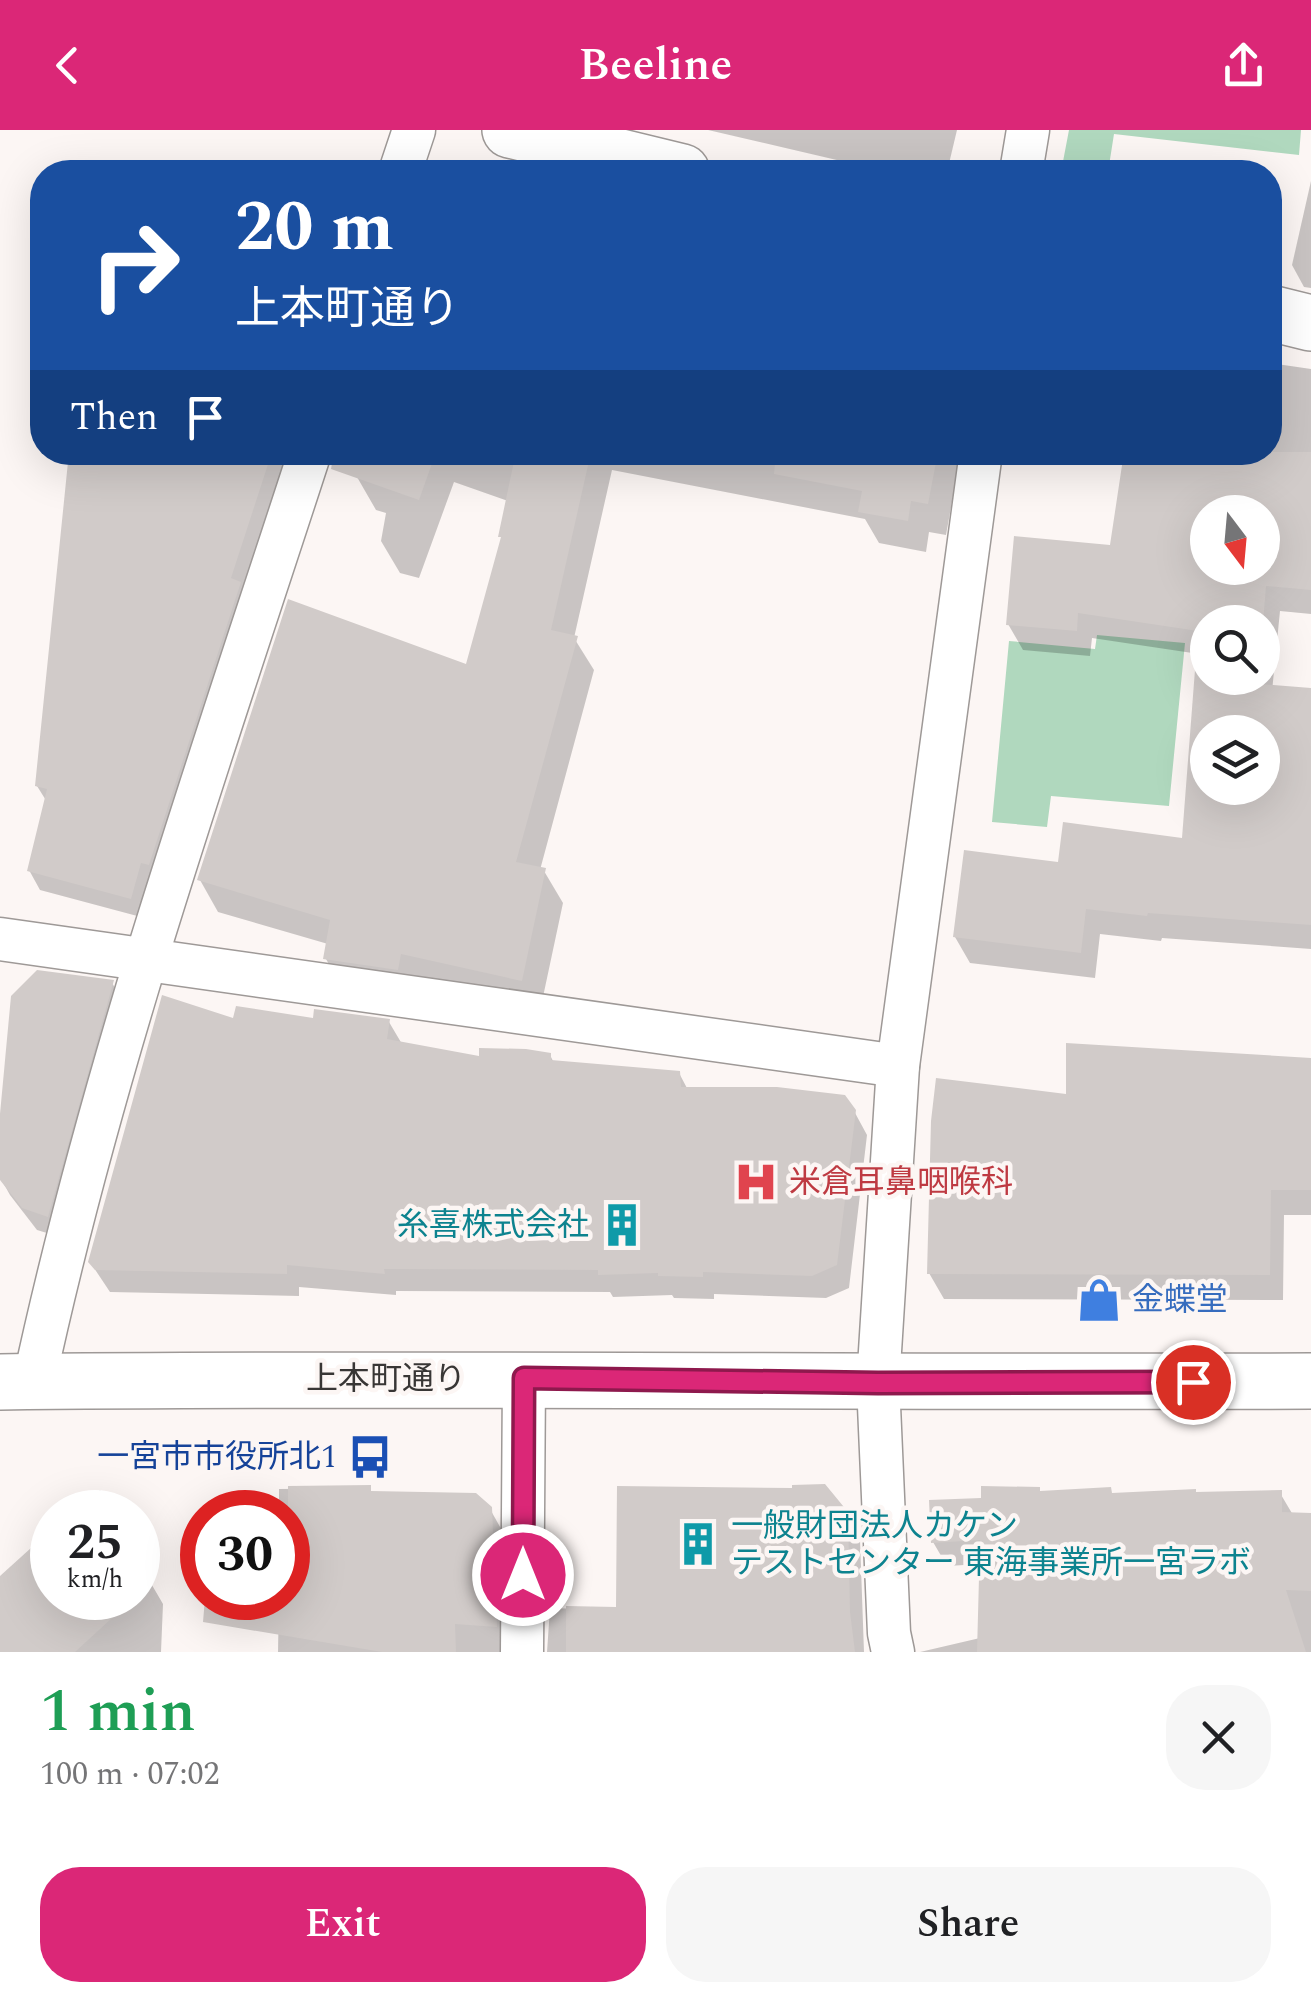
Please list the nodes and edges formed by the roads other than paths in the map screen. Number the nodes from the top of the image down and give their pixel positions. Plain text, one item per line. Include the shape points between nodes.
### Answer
1 (414, 130) edge
2 (510, 130) edge
3 (1028, 130) edge
4 (404, 160) edge
5 (633, 160) edge
6 (1023, 160) edge
7 (1282, 316) edge
8 (1311, 322) edge
9 (306, 465) edge
10 (978, 465) edge
11 (0, 938) edge
12 (146, 959) junction
13 (898, 1066) junction
14 (524, 1378) junction
15 (1311, 1381) edge
16 (17, 1382) edge
17 (878, 1383) junction
18 (522, 1652) edge
19 (893, 1652) edge

1 - 4 street
2 - 5 main road
3 - 6 street
7 - 8 main road
9 - 12 street
10 - 13 street
11 - 12 street
12 - 13 street
12 - 16 street via 57,1276
13 - 17 street
14 - 16 main road, 上本町通り
14 - 17 main road, 上本町通り
14 - 18 street
15 - 17 main road, 上本町通り
17 - 19 street

